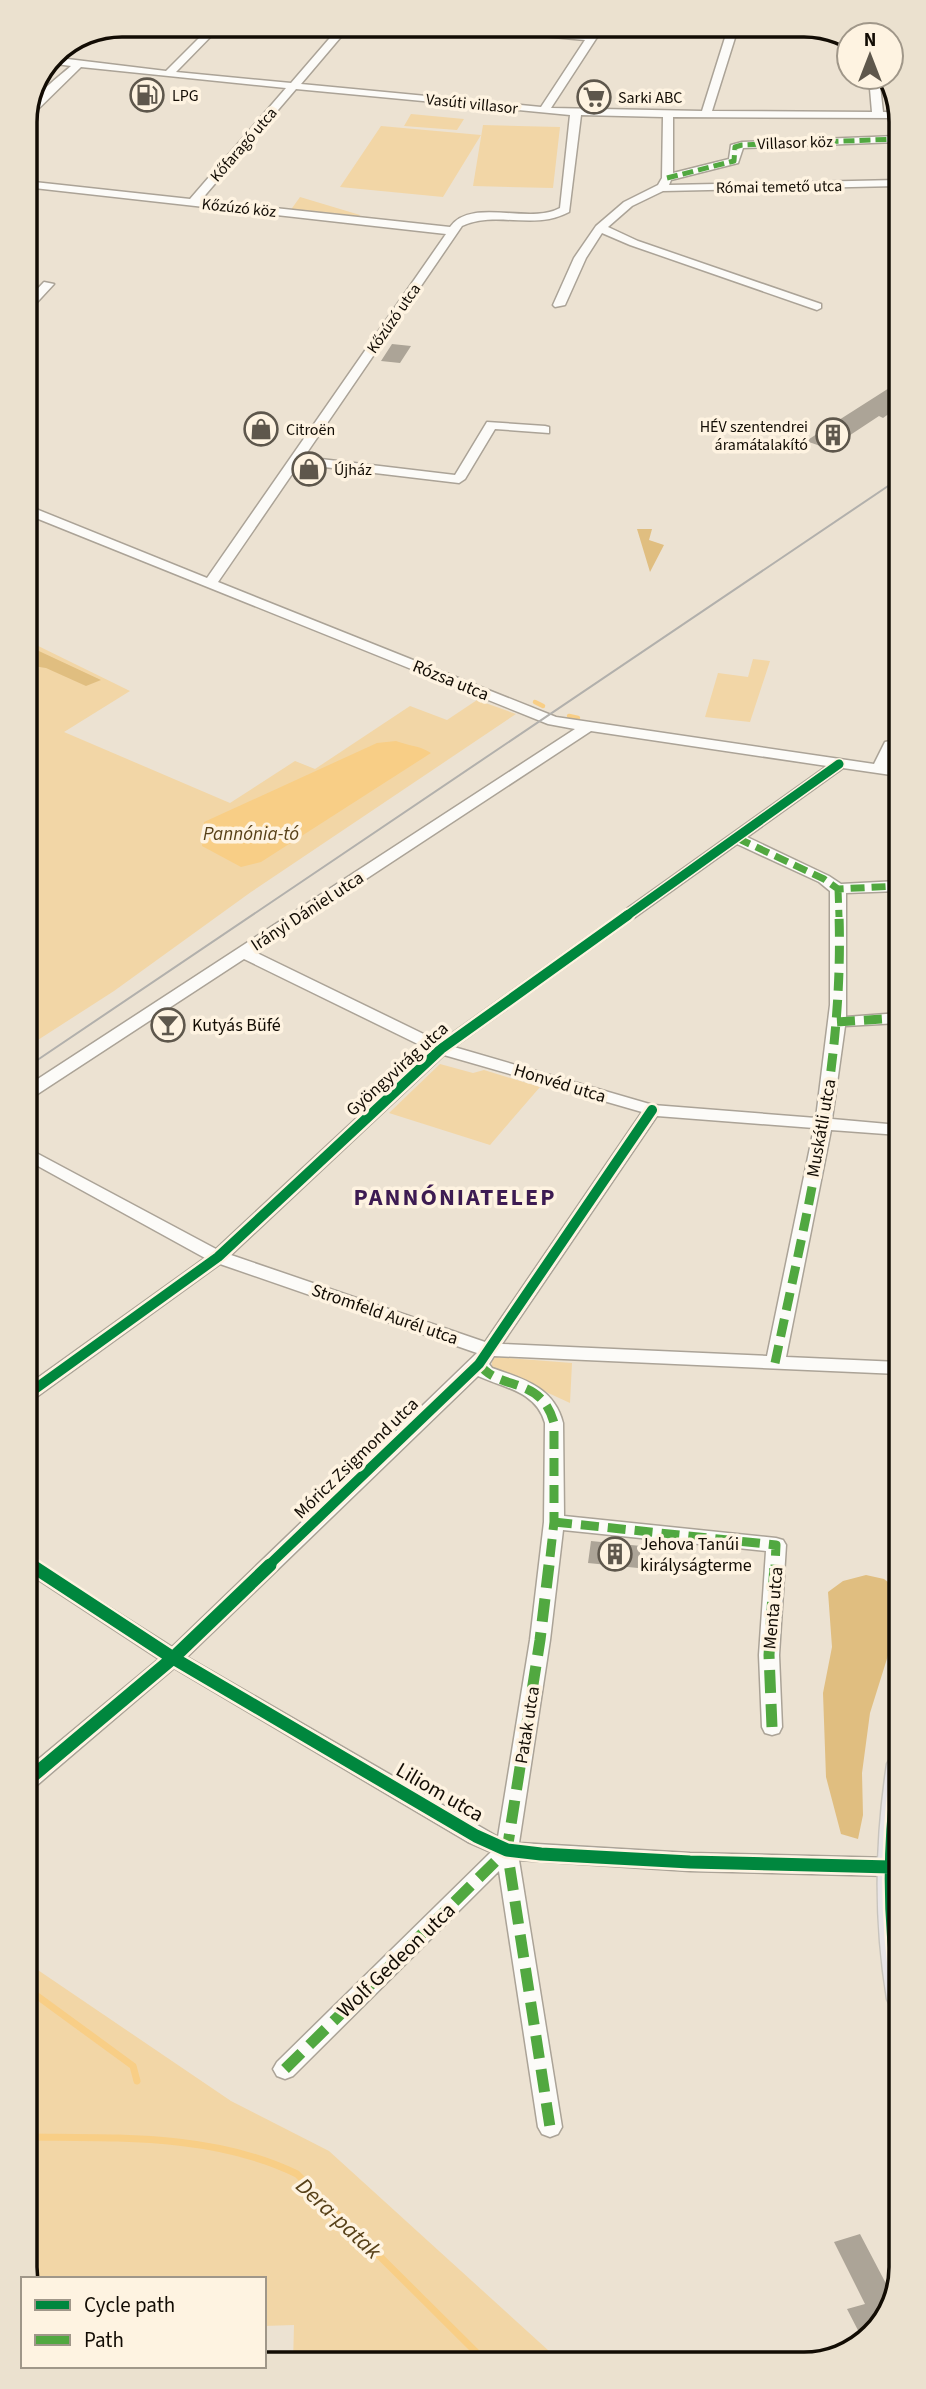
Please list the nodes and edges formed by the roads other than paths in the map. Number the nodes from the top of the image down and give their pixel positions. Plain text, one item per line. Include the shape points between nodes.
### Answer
1 (204, 37) edge
2 (335, 37) edge
3 (591, 37) edge
4 (730, 37) edge
5 (62, 62) edge
6 (78, 64) junction
7 (168, 74) junction
8 (294, 85) junction
9 (875, 91) edge
10 (40, 102) edge
11 (544, 110) junction
12 (576, 113) junction
13 (668, 115) junction
14 (706, 115) junction
15 (878, 115) junction
16 (889, 115) edge
17 (889, 139) edge
18 (664, 183) junction
19 (889, 183) edge
20 (37, 185) edge
21 (192, 202) junction
22 (600, 228) junction
23 (453, 231) junction
24 (48, 284) dead end
25 (37, 296) edge
26 (559, 305) dead end
27 (817, 306) dead end
28 (545, 430) dead end
29 (296, 460) junction
30 (37, 514) edge
31 (210, 584) junction
32 (586, 728) junction
33 (889, 747) edge
34 (839, 764) junction
35 (879, 770) junction
36 (889, 771) edge
37 (737, 838) junction
38 (889, 886) edge
39 (838, 889) junction
40 (243, 952) junction
41 (889, 1019) edge
42 (837, 1022) junction
43 (441, 1049) junction
44 (37, 1086) edge
45 (652, 1110) junction
46 (823, 1125) junction
47 (889, 1129) edge
48 (37, 1158) edge
49 (218, 1257) junction
50 (484, 1357) junction
51 (775, 1363) junction
52 (889, 1368) edge
53 (37, 1387) edge
54 (554, 1522) junction
55 (37, 1569) edge
56 (173, 1658) junction
57 (772, 1727) dead end
58 (37, 1772) edge
59 (507, 1850) junction
60 (889, 1867) edge
61 (285, 2069) dead end
62 (550, 2127) dead end

1 - 7 street
2 - 8 street, Kőfaragó utca
3 - 11 street
4 - 14 street
5 - 6 street, Vasúti villasor
6 - 7 street, Vasúti villasor
6 - 10 street
7 - 8 street, Vasúti villasor
8 - 11 street, Vasúti villasor
8 - 21 street, Kőfaragó utca
9 - 15 street
11 - 12 street, Vasúti villasor
12 - 13 street, Vasúti villasor
12 - 23 street via 565,210 542,218 472,218
13 - 14 street, Vasúti villasor
13 - 18 street
14 - 15 street, Vasúti villasor
15 - 16 street, Vasúti villasor
17 - 18 street, Villasor köz via 742,145 735,148 734,161
18 - 19 street, Római temető utca
18 - 22 street via 628,204
20 - 21 street, Kőzúzó köz
21 - 23 street, Kőzúzó köz
22 - 26 street via 580,258
22 - 27 street
23 - 29 street, Kőzúzó utca
24 - 25 street
28 - 29 street via 491,425 459,479
29 - 31 street, Kőzúzó utca
30 - 31 street, Rózsa utca
31 - 32 street, Rózsa utca via 553,721
32 - 34 street, Rózsa utca
32 - 40 street, Irányi Dániel utca
33 - 35 street
34 - 35 street, Rózsa utca
34 - 37 street, Gyöngyvirág utca
35 - 36 street, Rózsa utca
37 - 39 street
37 - 43 street, Gyöngyvirág utca
38 - 39 street
39 - 42 street, Muskátli utca
40 - 43 street, Honvéd utca
40 - 44 street, Irányi Dániel utca
41 - 42 street
42 - 46 street, Muskátli utca
43 - 45 street, Honvéd utca
43 - 49 street, Gyöngyvirág utca
45 - 46 street, Honvéd utca
45 - 50 street, Móricz Zsigmond utca
46 - 47 street, Honvéd utca
46 - 51 street, Muskátli utca
48 - 49 street, Stromfeld Aurél utca
49 - 50 street, Stromfeld Aurél utca
49 - 53 street, Gyöngyvirág utca
50 - 51 street, Stromfeld Aurél utca
50 - 54 street, Patak utca via 485,1372 544,1398 552,1409
50 - 56 street, Móricz Zsigmond utca
51 - 52 street, Stromfeld Aurél utca
54 - 57 street, Menta utca via 776,1545 769,1654
54 - 59 street, Patak utca
55 - 56 street, Liliom utca
56 - 58 street, Móricz Zsigmond utca
56 - 59 street, Liliom utca
59 - 60 street, Liliom utca via 690,1862
59 - 61 street, Wolf Gedeon utca
59 - 62 street, Patak utca

